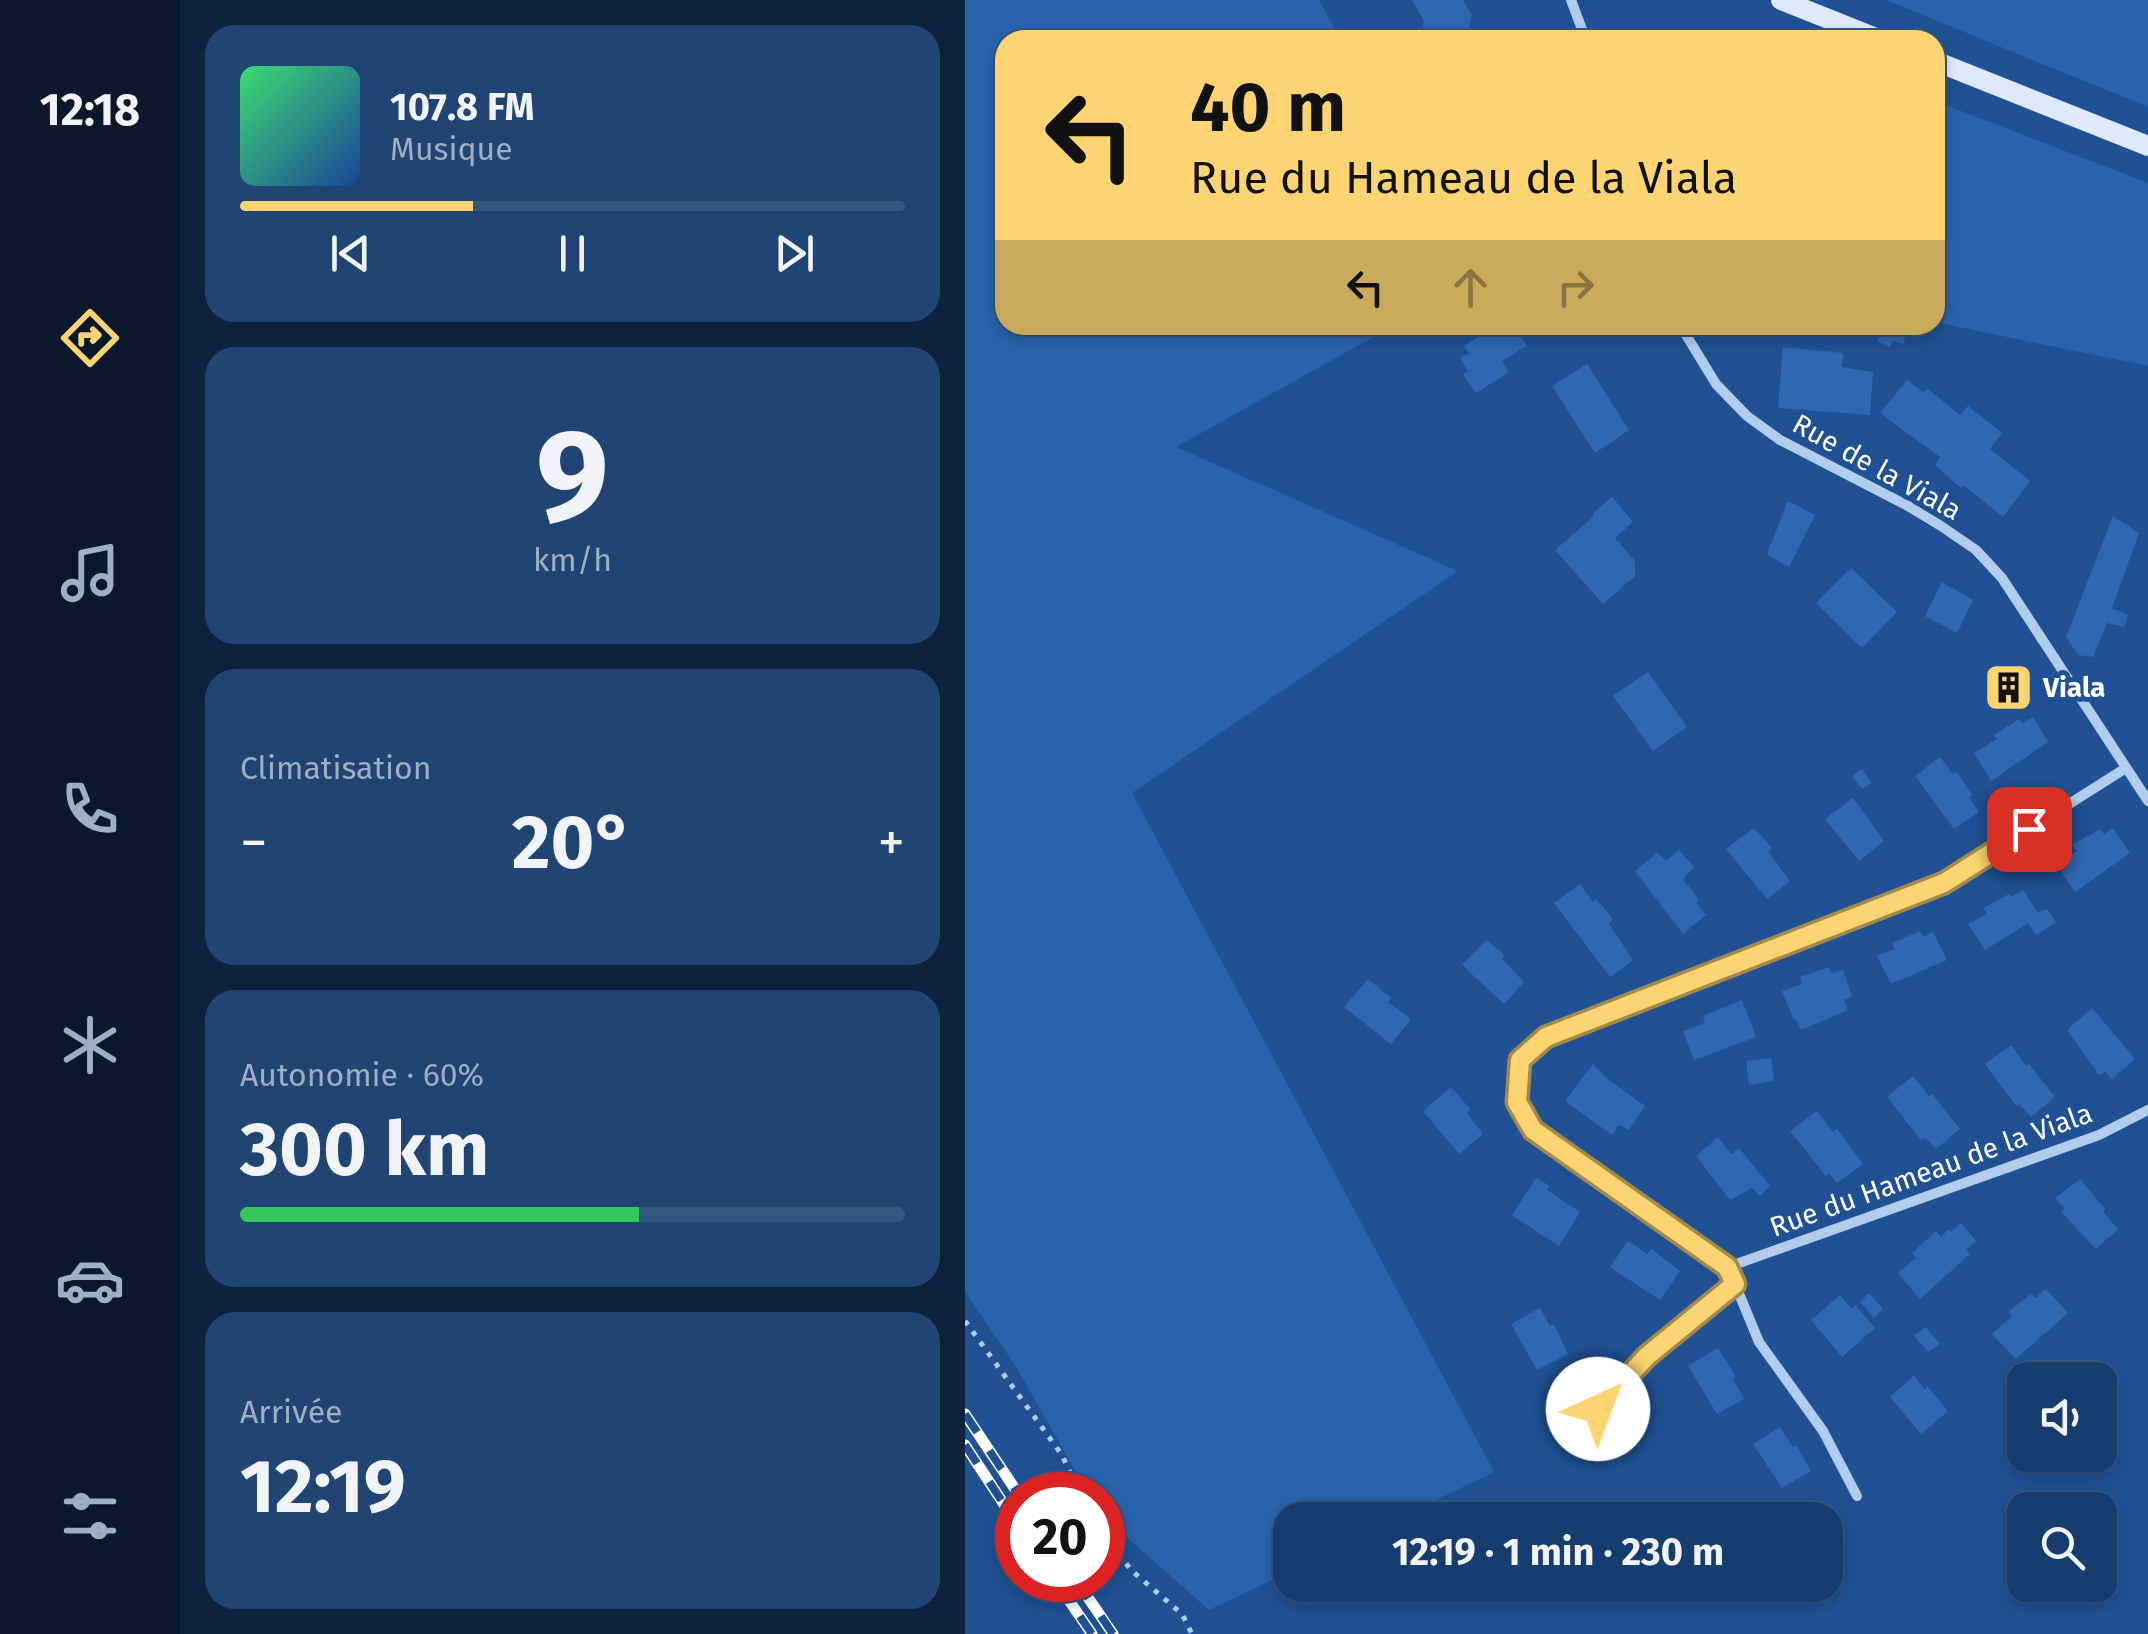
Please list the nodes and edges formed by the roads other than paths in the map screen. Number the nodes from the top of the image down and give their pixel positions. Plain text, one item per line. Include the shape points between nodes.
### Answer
1 (1571, 0) edge
2 (1781, 0) edge
3 (1582, 30) edge
4 (1856, 30) edge
5 (1945, 65) edge
6 (2148, 146) edge
7 (1685, 335) edge
8 (2125, 768) junction
9 (2148, 801) edge
10 (2148, 1110) edge
11 (1727, 1267) junction
12 (1735, 1284) junction
13 (1598, 1409) dead end
14 (1857, 1496) dead end

1 - 3 street
2 - 4 main road
5 - 6 main road
7 - 8 street, Rue de la Viala via 1716,384 1747,416 1976,550 2002,578
8 - 9 street, Rue de la Viala
8 - 11 street via 1944,883 1546,1037 1520,1060 1517,1102 1533,1130
10 - 11 street, Rue du Hameau de la Viala via 2099,1135
11 - 12 street
12 - 13 lane via 1647,1356
12 - 14 street via 1759,1342 1823,1431

